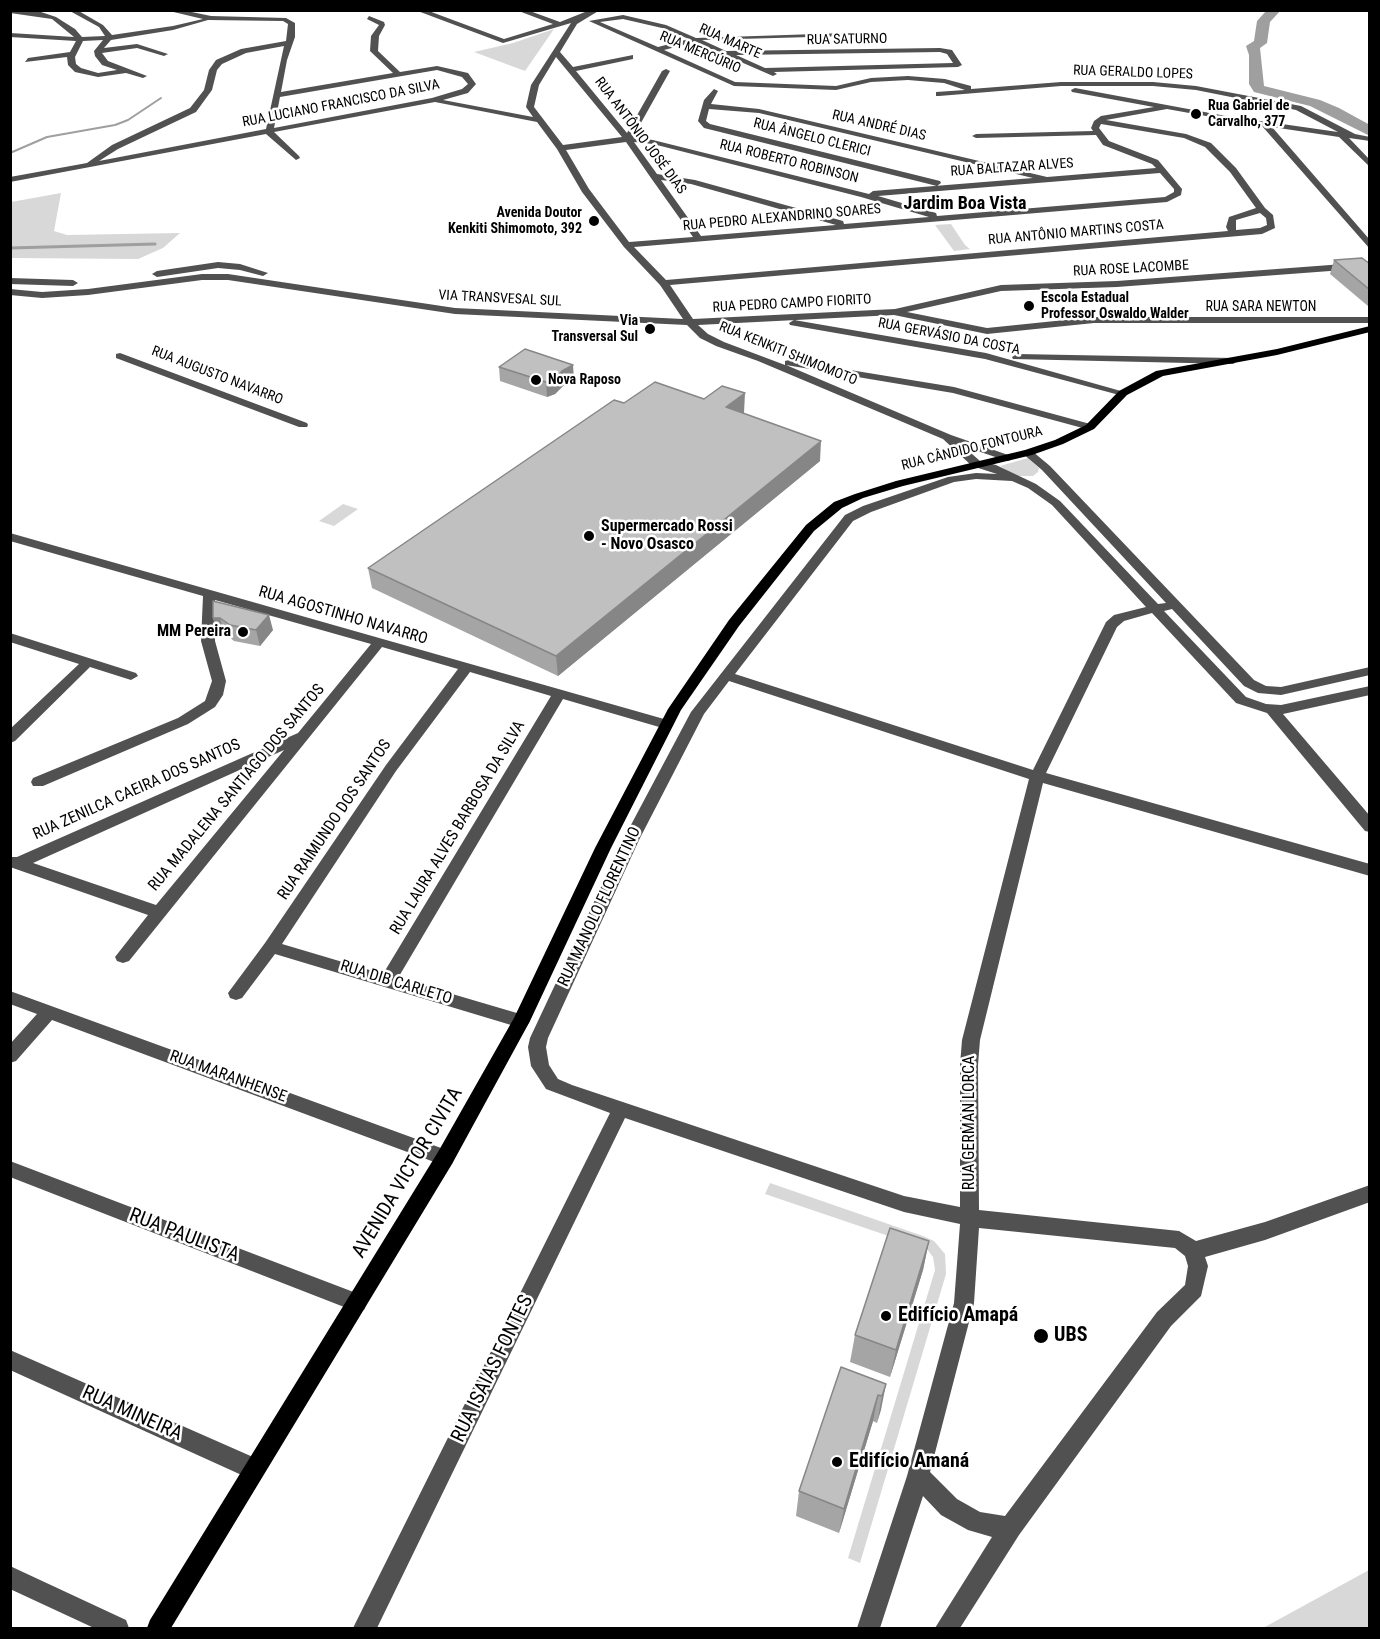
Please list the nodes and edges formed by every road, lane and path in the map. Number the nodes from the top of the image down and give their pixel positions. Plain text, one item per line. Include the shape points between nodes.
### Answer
1 (71, 10) edge
2 (168, 10) edge
3 (418, 10) edge
4 (519, 10) edge
5 (597, 10) edge
6 (10, 11) edge
7 (32, 11) edge
8 (211, 18) junction
9 (369, 18) dead end
10 (577, 21) junction
11 (592, 21) junction
12 (559, 24) junction
13 (10, 35) edge
14 (846, 35) dead end
15 (109, 38) junction
16 (80, 39) junction
17 (695, 40) junction
18 (288, 43) junction
19 (657, 50) junction
20 (98, 51) junction
21 (556, 52) junction
22 (726, 53) junction
23 (72, 54) junction
24 (164, 54) dead end
25 (630, 57) dead end
26 (28, 60) dead end
27 (572, 70) junction
28 (763, 70) junction
29 (123, 71) junction
30 (666, 71) dead end
31 (398, 74) junction
32 (143, 76) dead end
33 (1061, 84) junction
34 (803, 87) junction
35 (976, 91) junction
36 (714, 92) dead end
37 (276, 94) junction
38 (458, 94) junction
39 (939, 94) dead end
40 (433, 100) junction
41 (462, 105) junction
42 (707, 106) junction
43 (1167, 107) junction
44 (531, 109) junction
45 (510, 114) junction
46 (539, 120) junction
47 (1098, 121) junction
48 (1265, 124) junction
49 (268, 132) junction
50 (1097, 133) junction
51 (976, 136) dead end
52 (1342, 136) junction
53 (1354, 137) junction
54 (628, 139) junction
55 (1369, 139) edge
56 (561, 148) junction
57 (296, 158) dead end
58 (1370, 165) edge
59 (87, 166) junction
60 (1162, 170) junction
61 (654, 176) junction
62 (1043, 178) junction
63 (10, 180) edge
64 (949, 186) junction
65 (864, 195) junction
66 (1262, 210) junction
67 (942, 217) junction
68 (849, 225) junction
69 (1233, 233) junction
70 (699, 239) junction
71 (627, 245) junction
72 (1370, 246) edge
73 (1370, 265) edge
74 (206, 266) junction
75 (166, 273) junction
76 (202, 277) junction
77 (10, 281) edge
78 (664, 283) junction
79 (155, 285) junction
80 (309, 288) junction
81 (10, 292) edge
82 (895, 312) junction
83 (767, 318) junction
84 (1342, 320) junction
85 (1370, 320) edge
86 (690, 322) junction
87 (1370, 328) edge
88 (120, 356) dead end
89 (986, 356) junction
90 (1046, 358) junction
91 (1157, 358) junction
92 (762, 359) junction
93 (1233, 360) junction
94 (1046, 371) junction
95 (1166, 372) junction
96 (1123, 393) junction
97 (303, 425) dead end
98 (1089, 427) junction
99 (947, 436) junction
100 (1028, 453) junction
101 (1007, 458) junction
102 (976, 464) junction
103 (1048, 471) junction
104 (1017, 480) junction
105 (10, 537) edge
106 (209, 595) junction
107 (1174, 605) junction
108 (1154, 609) junction
109 (10, 638) edge
110 (379, 643) junction
111 (88, 662) junction
112 (466, 668) junction
113 (1370, 671) edge
114 (725, 675) junction
115 (131, 676) dead end
116 (1370, 690) edge
117 (559, 693) junction
118 (1272, 710) junction
119 (666, 724) junction
120 (303, 735) junction
121 (10, 738) edge
122 (1037, 776) junction
123 (38, 782) dead end
124 (1370, 827) edge
125 (14, 862) edge
126 (1370, 870) edge
127 (158, 912) junction
128 (271, 947) junction
129 (123, 957) dead end
130 (387, 980) junction
131 (236, 993) dead end
132 (10, 997) edge
133 (50, 1011) junction
134 (520, 1021) junction
135 (10, 1056) edge
136 (621, 1109) junction
137 (446, 1158) junction
138 (10, 1169) edge
139 (1370, 1193) edge
140 (970, 1218) junction
141 (1193, 1251) junction
142 (357, 1303) junction
143 (10, 1360) edge
144 (254, 1469) junction
145 (918, 1476) junction
146 (1011, 1527) junction
147 (10, 1577) edge
148 (118, 1629) edge
149 (158, 1629) edge
150 (365, 1629) edge
151 (869, 1629) edge
152 (947, 1629) edge

1 - 15 street via 101,26
2 - 8 street
3 - 12 street via 503,41
4 - 12 street
5 - 10 street
6 - 7 street
7 - 16 street via 54,18
8 - 15 street
8 - 18 street via 284,19 293,27
9 - 31 street via 382,25 375,36 374,51
10 - 11 street, RUA MARTE
10 - 12 street
10 - 21 street
11 - 17 street, RUA MARTE via 625,17 664,26
11 - 19 street, RUA MERCÚRIO
13 - 16 street
14 - 17 street
15 - 16 street
15 - 20 street
16 - 23 street
17 - 19 street
17 - 22 street, RUA MARTE
18 - 37 street
18 - 59 street via 244,51 219,62 208,90 193,110 115,147
19 - 34 street, RUA MERCÚRIO via 734,84
20 - 24 street via 137,46
20 - 29 street via 105,63
21 - 27 street, RUA ANTÔNIO JOSÉ DIAS
21 - 44 street via 533,88
22 - 28 street, RUA MARTE
22 - 28 street, RUA SATURNO via 940,50 949,52 958,66
23 - 26 street
23 - 29 street via 72,64 87,74
25 - 27 street
27 - 54 street, RUA ANTÔNIO JOSÉ DIAS
28 - 34 street, RUA MARTE
29 - 32 street
30 - 54 street
31 - 37 street, RUA LUCIANO FRANCISCO DA SILVA
31 - 38 street, RUA LUCIANO FRANCISCO DA SILVA via 436,68 453,70 465,75 472,84
33 - 35 street, RUA GERALDO LOPES
33 - 43 street via 1088,94
33 - 53 street, RUA GERALDO LOPES via 1172,86 1262,100 1309,112
34 - 35 street, RUA MERCÚRIO via 842,88 881,79 908,78 945,81
35 - 39 street, RUA GERALDO LOPES
36 - 42 street
37 - 49 street
38 - 40 street, RUA LUCIANO FRANCISCO DA SILVA
38 - 41 street
40 - 41 street
40 - 49 street, RUA LUCIANO FRANCISCO DA SILVA
41 - 45 street
42 - 62 street, RUA ANDRÉ DIAS via 759,111
42 - 64 street, RUA ÂNGELO CLERICI via 702,121 707,126
43 - 47 street
43 - 48 street
44 - 45 street
44 - 46 street, RUA KENKITI SHIMOMOTO
45 - 46 street
46 - 56 street, RUA KENKITI SHIMOMOTO
47 - 50 street
47 - 66 street via 1202,142 1233,170
48 - 52 street
48 - 72 street
49 - 57 street
49 - 59 street, RUA LUCIANO FRANCISCO DA SILVA
50 - 51 street
50 - 60 street, RUA PEDRO ALEXANDRINO SOARES via 1106,143 1150,158
52 - 53 street
52 - 58 street
53 - 55 street
54 - 56 street, RUA ROBERTO ROBINSON
54 - 61 street, RUA ANTÔNIO JOSÉ DIAS
54 - 65 street, RUA ROBERTO ROBINSON
56 - 71 street, RUA KENKITI SHIMOMOTO via 585,190
59 - 63 street, RUA LUCIANO FRANCISCO DA SILVA
60 - 62 street, RUA BALTAZAR ALVES
60 - 67 street, RUA PEDRO ALEXANDRINO SOARES via 1178,189 1167,199
61 - 68 street via 692,182
61 - 70 street, RUA ANTÔNIO JOSÉ DIAS
62 - 64 street, RUA BALTAZAR ALVES
64 - 65 street, RUA BALTAZAR ALVES
65 - 67 street, RUA ROBERTO ROBINSON
66 - 69 street via 1232,219
66 - 69 street, RUA ANTÔNIO MARTINS COSTA via 1273,222 1269,228
67 - 68 street, RUA PEDRO ALEXANDRINO SOARES
68 - 70 street, RUA PEDRO ALEXANDRINO SOARES
69 - 78 street, RUA ANTÔNIO MARTINS COSTA
70 - 71 street, RUA PEDRO ALEXANDRINO SOARES
71 - 78 street, RUA KENKITI SHIMOMOTO
73 - 82 street, RUA ROSE LACOMBE via 1117,284 1001,288
74 - 75 street, VIA TRANSVESAL SUL
74 - 76 street
74 - 80 street, VIA TRANSVESAL SUL via 240,267
75 - 77 street, VIA TRANSVESAL SUL via 94,282
75 - 79 street
76 - 79 street, VIA TRANSVESAL SUL
76 - 80 street, VIA TRANSVESAL SUL
78 - 86 street, RUA KENKITI SHIMOMOTO
79 - 81 street, VIA TRANSVESAL SUL via 42,295
80 - 86 street, VIA TRANSVESAL SUL via 455,310
82 - 83 street, RUA PEDRO CAMPO FIORITO
82 - 84 street, RUA SARA NEWTON via 987,331 1094,320
83 - 86 street, RUA PEDRO CAMPO FIORITO
83 - 89 street, RUA GERVÁSIO DA COSTA
84 - 85 street, RUA SARA NEWTON
84 - 87 street, RUA SARA NEWTON
86 - 92 street, RUA KENKITI SHIMOMOTO via 711,340
87 - 93 main road, RUA CÂNDIDO FONTOURA
88 - 97 street, RUA AUGUSTO NAVARRO
89 - 90 street
89 - 94 street, RUA GERVÁSIO DA COSTA
90 - 91 street
90 - 94 street
91 - 93 street
91 - 95 street via 1166,364
92 - 98 street via 954,390
92 - 99 street, RUA KENKITI SHIMOMOTO
93 - 95 main road, RUA CÂNDIDO FONTOURA
94 - 96 street, RUA GERVÁSIO DA COSTA
95 - 96 main road, RUA CÂNDIDO FONTOURA
96 - 98 main road, RUA CÂNDIDO FONTOURA
98 - 100 main road, RUA CÂNDIDO FONTOURA
99 - 101 street, RUA KENKITI SHIMOMOTO
99 - 102 street, RUA KENKITI SHIMOMOTO
100 - 101 main road, RUA CÂNDIDO FONTOURA
100 - 103 street
101 - 102 main road, RUA CÂNDIDO FONTOURA
102 - 104 street via 992,467
102 - 119 main road, RUA CÂNDIDO FONTOURA via 870,493 824,515 734,623
103 - 104 street via 1039,479
103 - 107 street
104 - 108 street via 1056,503
104 - 114 street, RUA MANOLO FLORENTINO via 976,476 952,479 856,513
105 - 106 street, RUA AGOSTINHO NAVARRO
106 - 110 street, RUA AGOSTINHO NAVARRO
106 - 123 street via 207,641 219,681 210,704 183,721
107 - 108 street, RUA GERMAN LORCA
107 - 113 street via 1244,679 1263,690 1281,692
108 - 118 street via 1234,695
108 - 122 street, RUA GERMAN LORCA via 1125,615 1108,629
109 - 111 street
110 - 112 street, RUA AGOSTINHO NAVARRO
110 - 120 street, RUA MADALENA SANTIAGO DOS SANTOS
111 - 115 street
111 - 121 street
112 - 117 street, RUA AGOSTINHO NAVARRO
112 - 128 street, RUA RAIMUNDO DOS SANTOS via 391,768
114 - 122 street
114 - 136 street, RUA MANOLO FLORENTINO via 698,712 637,828 538,1038 540,1066 552,1084
116 - 118 street via 1288,710
117 - 119 street, RUA AGOSTINHO NAVARRO
117 - 130 street, RUA LAURA ALVES BARBOSA DA SILVA
118 - 124 street
119 - 134 main road, AVENIDA VICTOR CIVITA
120 - 125 street, RUA ZENILCA CAEIRA DOS SANTOS
120 - 127 street, RUA MADALENA SANTIAGO DOS SANTOS
122 - 126 street
122 - 140 street, RUA GERMAN LORCA via 971,1040
125 - 127 street
127 - 129 street, RUA MADALENA SANTIAGO DOS SANTOS
128 - 130 street, RUA DIB CARLETO
128 - 131 street, RUA RAIMUNDO DOS SANTOS
130 - 134 street, RUA DIB CARLETO
132 - 133 street, RUA MARANHENSE
133 - 135 street
133 - 137 street, RUA MARANHENSE
134 - 137 main road, AVENIDA VICTOR CIVITA
136 - 140 street, RUA MANOLO FLORENTINO via 904,1204
136 - 150 street, RUA ISAIAS FONTES
137 - 142 main road, AVENIDA VICTOR CIVITA
138 - 142 street, RUA PAULISTA
139 - 141 street via 1265,1231
140 - 141 street, RUA MANOLO FLORENTINO via 1179,1240
140 - 145 street, RUA GERMAN LORCA via 964,1303
141 - 146 street via 1198,1266 1194,1290 1164,1319
142 - 144 main road, AVENIDA VICTOR CIVITA
143 - 144 street, RUA MINEIRA
144 - 149 main road, AVENIDA VICTOR CIVITA
145 - 146 street via 949,1507 976,1521 998,1528
145 - 151 street, RUA GERMAN LORCA
146 - 152 street
147 - 148 street

